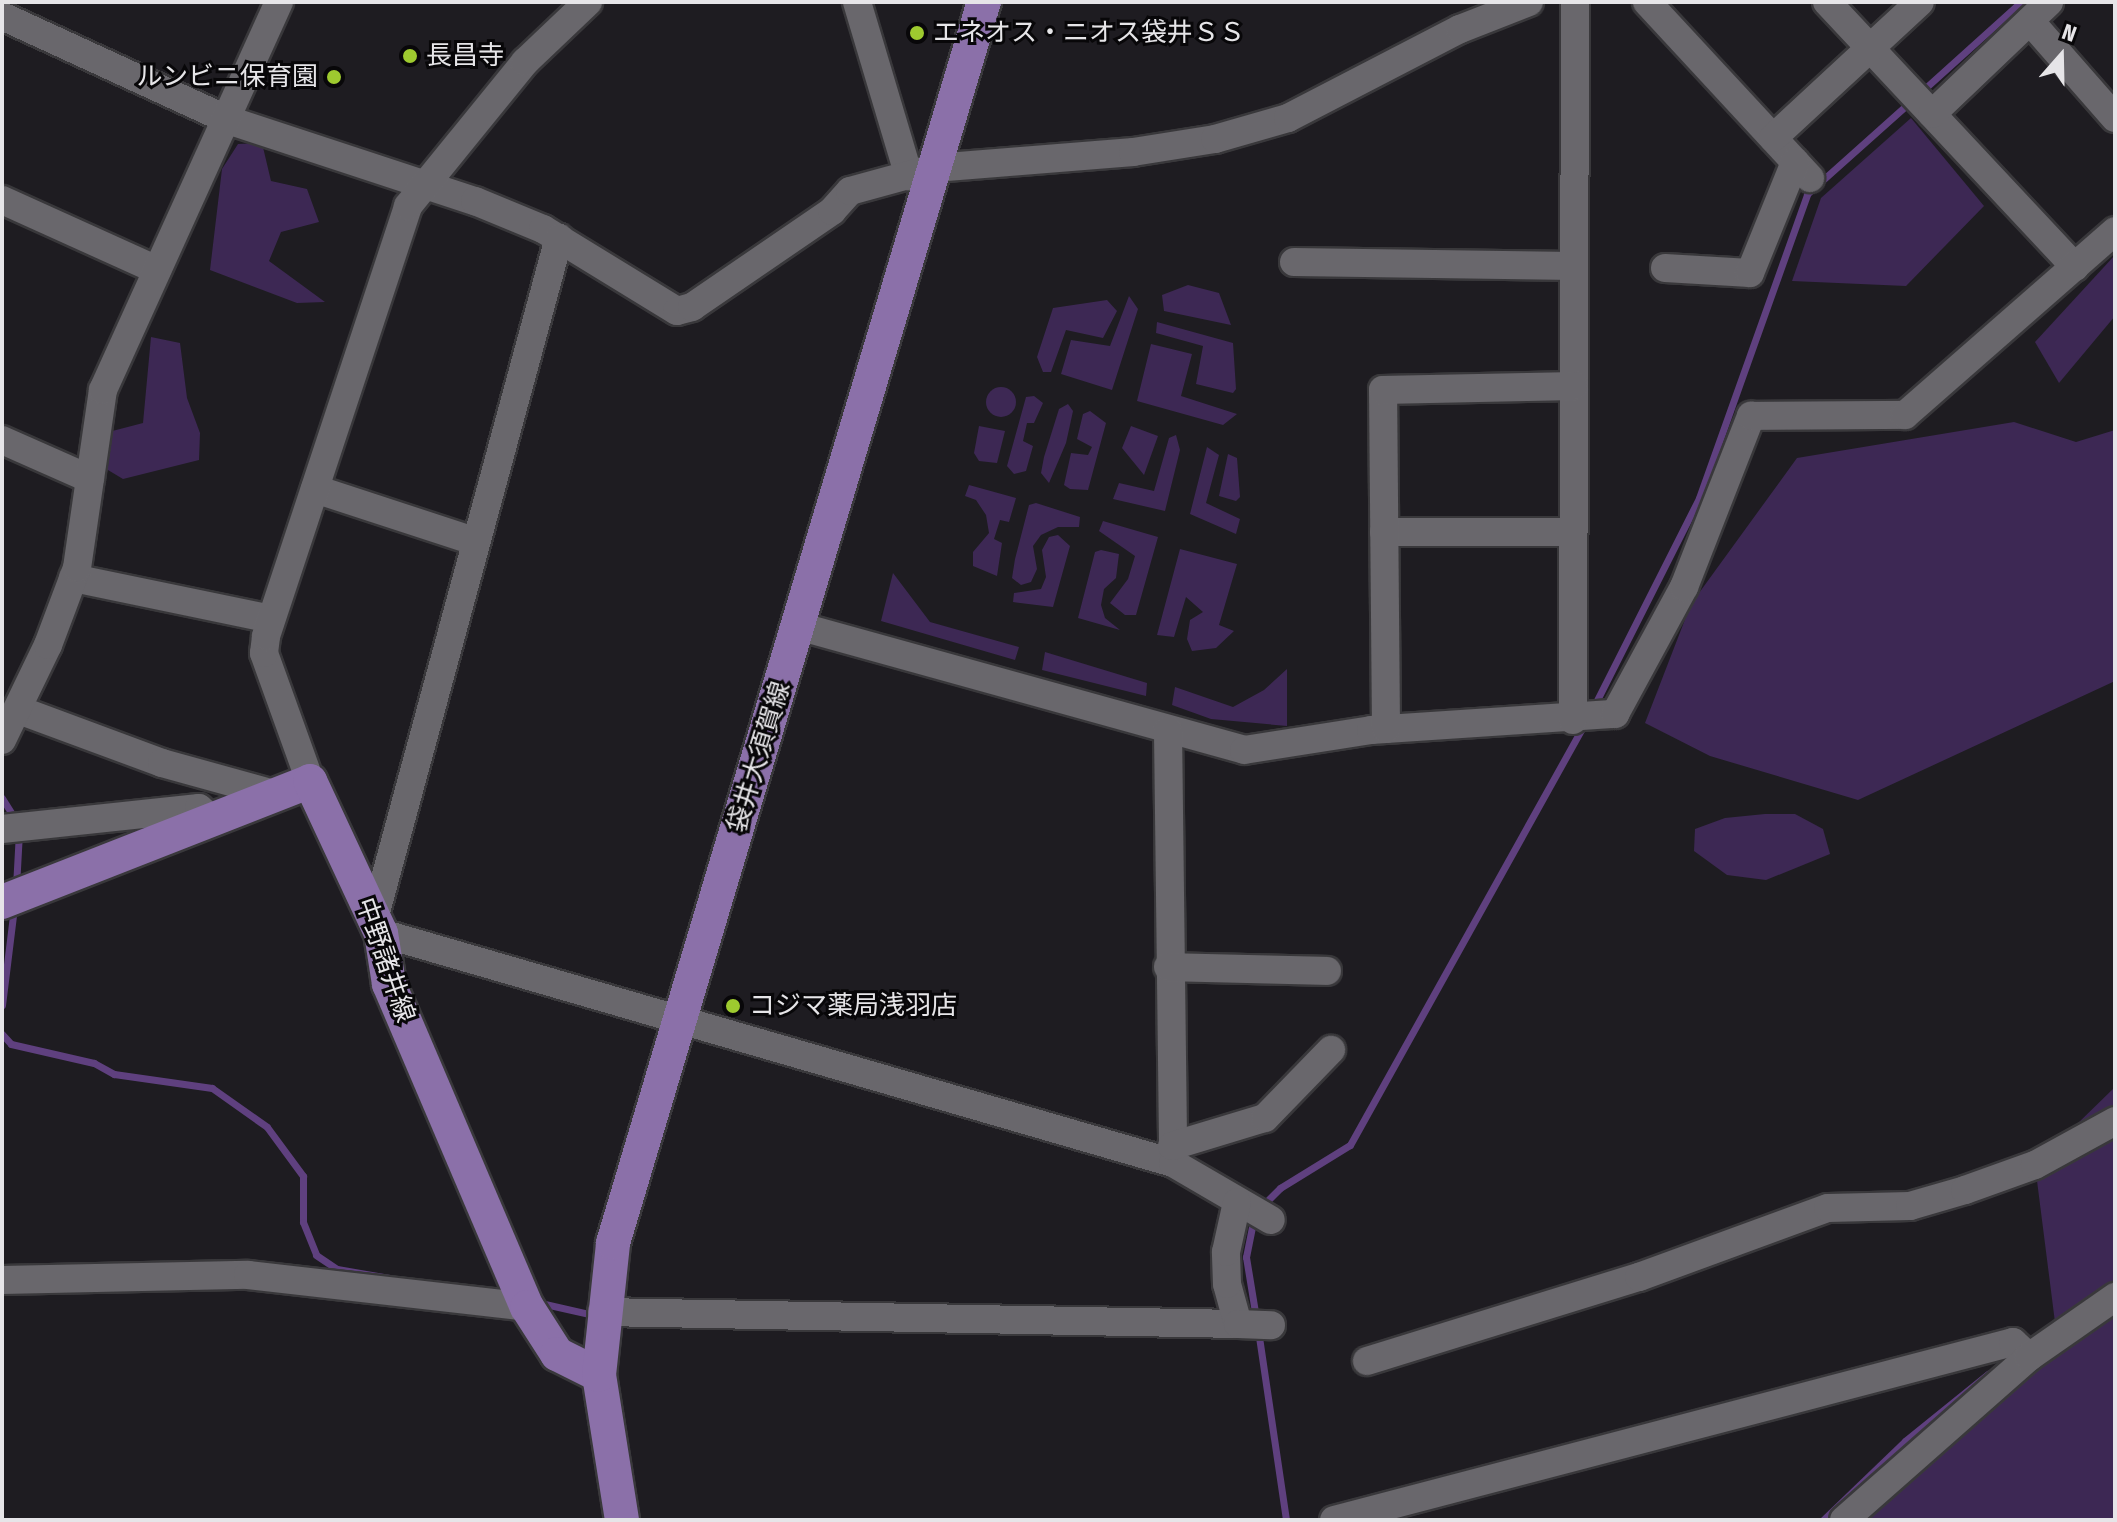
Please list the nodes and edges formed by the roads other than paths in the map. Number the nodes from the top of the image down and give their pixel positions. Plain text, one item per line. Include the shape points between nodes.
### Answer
1 (279, 2) edge
2 (588, 2) edge
3 (857, 2) edge
4 (984, 2) edge
5 (1529, 2) edge
6 (1575, 2) edge
7 (1647, 2) edge
8 (1827, 2) edge
9 (1920, 2) edge
10 (2039, 11) edge
11 (19, 14) edge
12 (1871, 49) junction
13 (1932, 114) junction
14 (2115, 118) edge
15 (228, 120) junction
16 (1773, 138) junction
17 (922, 172) junction
18 (425, 185) junction
19 (2, 200) edge
20 (2115, 231) edge
21 (559, 238) junction
22 (1294, 262) dead end
23 (1574, 266) junction
24 (2075, 267) junction
25 (1665, 268) dead end
26 (157, 270) junction
27 (1574, 386) junction
28 (2, 440) edge
29 (90, 479) junction
30 (315, 489) junction
31 (1384, 532) junction
32 (1573, 532) junction
33 (474, 541) junction
34 (73, 578) junction
35 (271, 619) junction
36 (798, 626) junction
37 (19, 710) junction
38 (1573, 720) junction
39 (1386, 729) junction
40 (1168, 730) junction
41 (2, 740) edge
42 (310, 781) junction
43 (277, 795) junction
44 (214, 821) junction
45 (2, 829) edge
46 (2, 902) edge
47 (377, 926) junction
48 (1168, 967) junction
49 (1327, 971) dead end
50 (679, 1021) junction
51 (1331, 1050) dead end
52 (2115, 1121) edge
53 (1173, 1155) junction
54 (1237, 1202) junction
55 (1271, 1220) dead end
56 (2, 1280) edge
57 (2115, 1297) edge
58 (527, 1307) junction
59 (602, 1312) junction
60 (1238, 1324) junction
61 (1271, 1325) dead end
62 (2029, 1357) junction
63 (1367, 1361) dead end
64 (599, 1375) junction
65 (622, 1520) edge
66 (1334, 1520) edge
67 (1844, 1520) edge

1 - 15 street
2 - 18 street via 525,62
3 - 17 street
4 - 17 main road, 袋井大須賀線
5 - 17 street via 1460,29 1288,118 1215,139
6 - 23 street
7 - 16 street
8 - 12 street
9 - 12 street
10 - 13 street
10 - 14 street
11 - 15 street
12 - 13 street
12 - 16 street
13 - 24 street
15 - 18 street
15 - 26 street
16 - 25 street via 1803,170 1750,273
17 - 21 street via 850,191 832,211 692,307 677,311
17 - 36 main road, 袋井大須賀線
18 - 21 street
18 - 30 street via 408,206
19 - 26 street
20 - 24 street
21 - 33 street
22 - 23 street
23 - 27 street
24 - 38 street via 1905,415 1751,416 1684,587 1615,714
26 - 29 street via 103,390
27 - 31 street via 1383,390
27 - 32 street
28 - 29 street
29 - 34 street
30 - 33 street
30 - 35 street
31 - 32 street
31 - 39 street
32 - 38 street
33 - 47 street
34 - 35 street
34 - 37 street
35 - 42 street via 264,653
36 - 40 street
36 - 50 main road, 袋井大須賀線
37 - 41 street
37 - 43 street via 162,763
38 - 39 street
39 - 40 street via 1244,750
40 - 48 street
42 - 43 main road
42 - 47 main road, 中野諸井線
43 - 44 main road
44 - 45 street via 199,808
44 - 46 main road
47 - 50 street
47 - 58 main road, 中野諸井線 via 389,984
48 - 49 street
48 - 53 street
50 - 53 street
50 - 59 main road, 袋井大須賀線 via 613,1243
51 - 53 street via 1265,1118
52 - 63 street via 2035,1165 1965,1190 1910,1206 1828,1208 1639,1277
53 - 54 street
54 - 55 street
54 - 60 street via 1226,1252 1227,1284
56 - 58 street via 248,1275
57 - 62 street
58 - 64 main road, 中野諸井線 via 557,1354
59 - 60 street
59 - 64 main road, 袋井大須賀線
60 - 61 street
62 - 66 street via 2013,1342
62 - 67 street
64 - 65 main road, 袋井大須賀線

